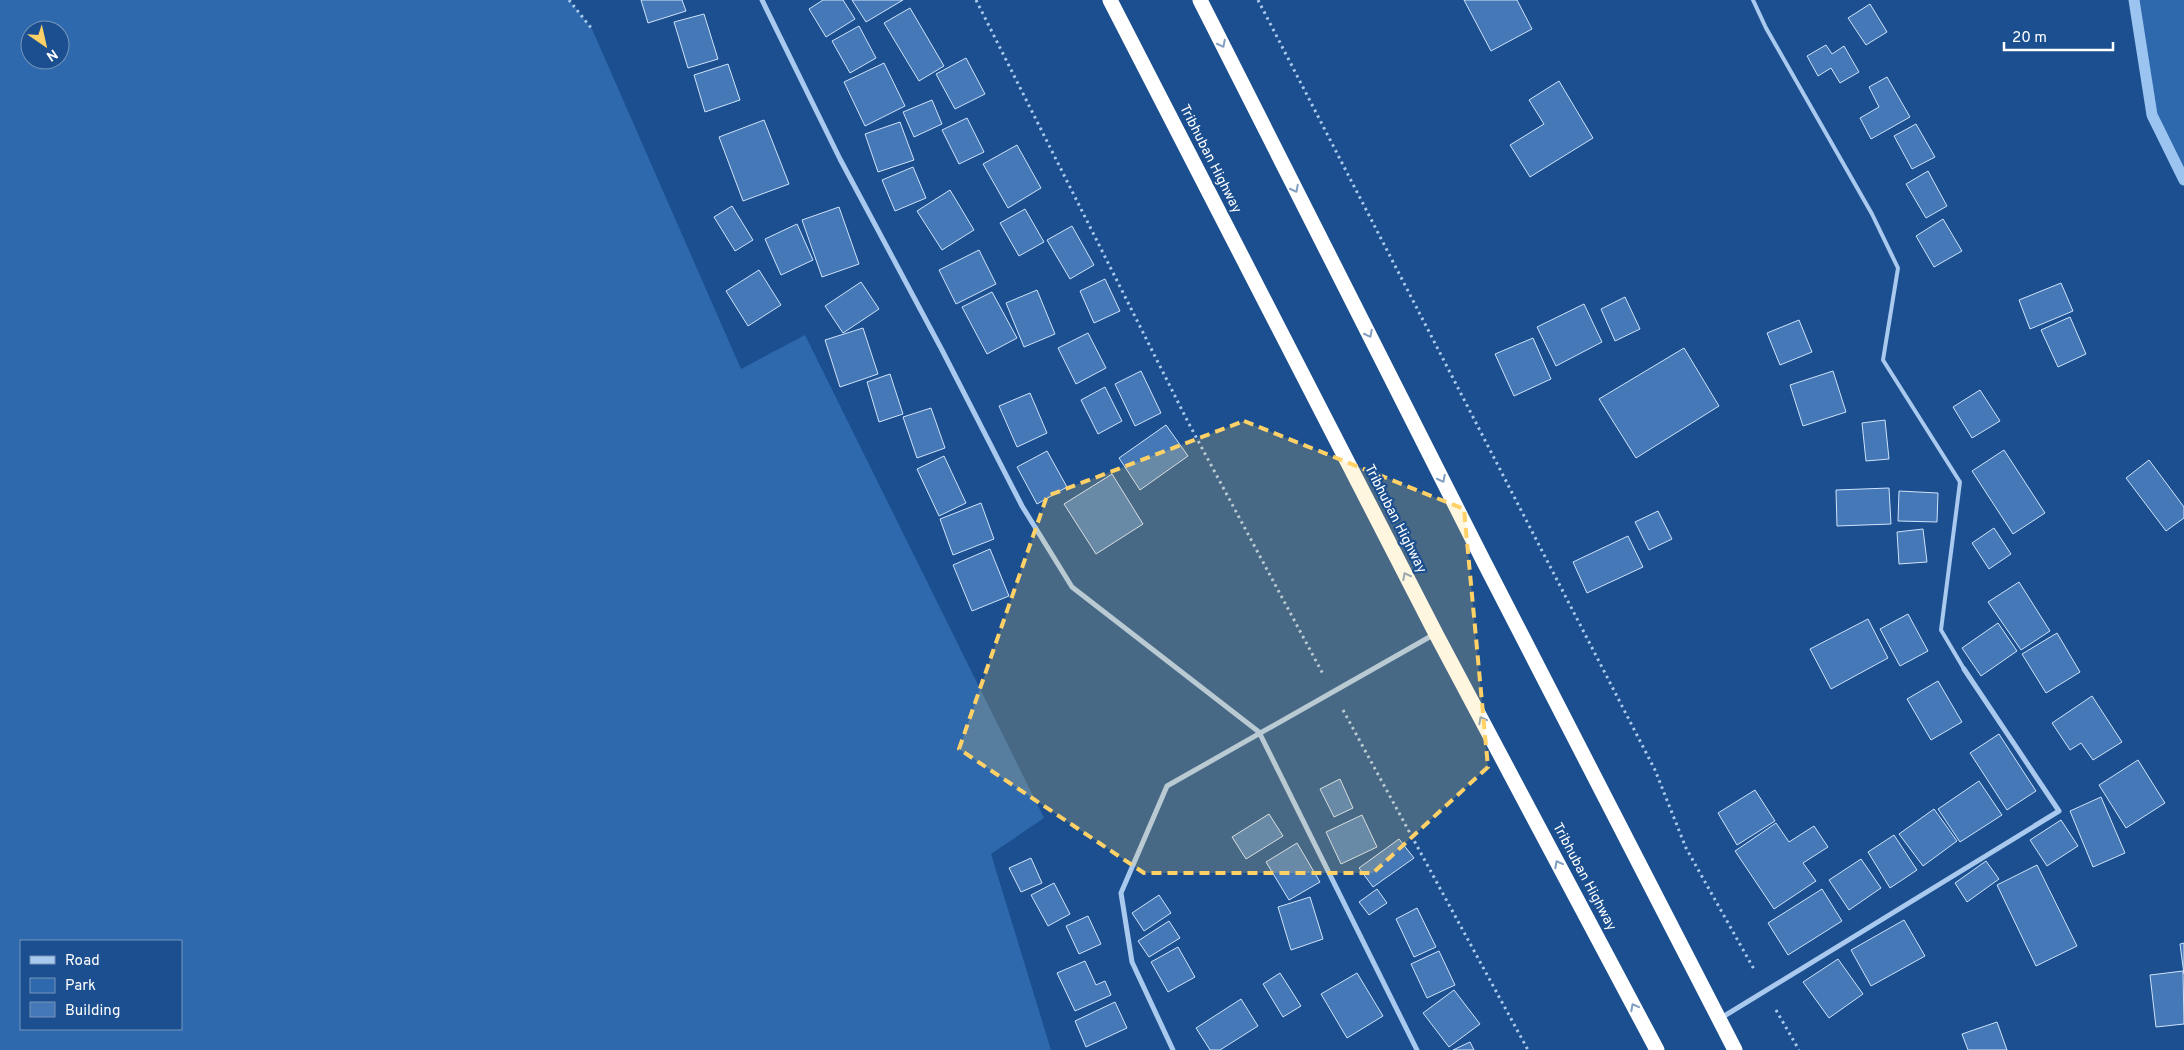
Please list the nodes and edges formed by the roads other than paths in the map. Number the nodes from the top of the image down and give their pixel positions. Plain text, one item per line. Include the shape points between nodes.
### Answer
1 (762, 0) edge
2 (1110, 0) edge
3 (1200, 0) edge
4 (1753, 0) edge
5 (1436, 634) junction
6 (1964, 669) joint
7 (1259, 732) junction
8 (1719, 1019) junction
9 (1173, 1050) edge
10 (1417, 1050) edge
11 (1657, 1050) edge
12 (1735, 1050) edge

1 - 7 street via 840,158 1022,506 1072,587
5 -> 2 highway, Tribhuban Highway
3 -> 8 highway
4 - 6 lane via 1872,214 1898,268 1883,360 1960,482 1941,630
5 - 7 street
11 -> 5 highway, Tribhuban Highway
6 - 8 street via 2059,811
7 - 9 street via 1167,786 1121,893 1132,962
7 - 10 street
8 - 12 highway

